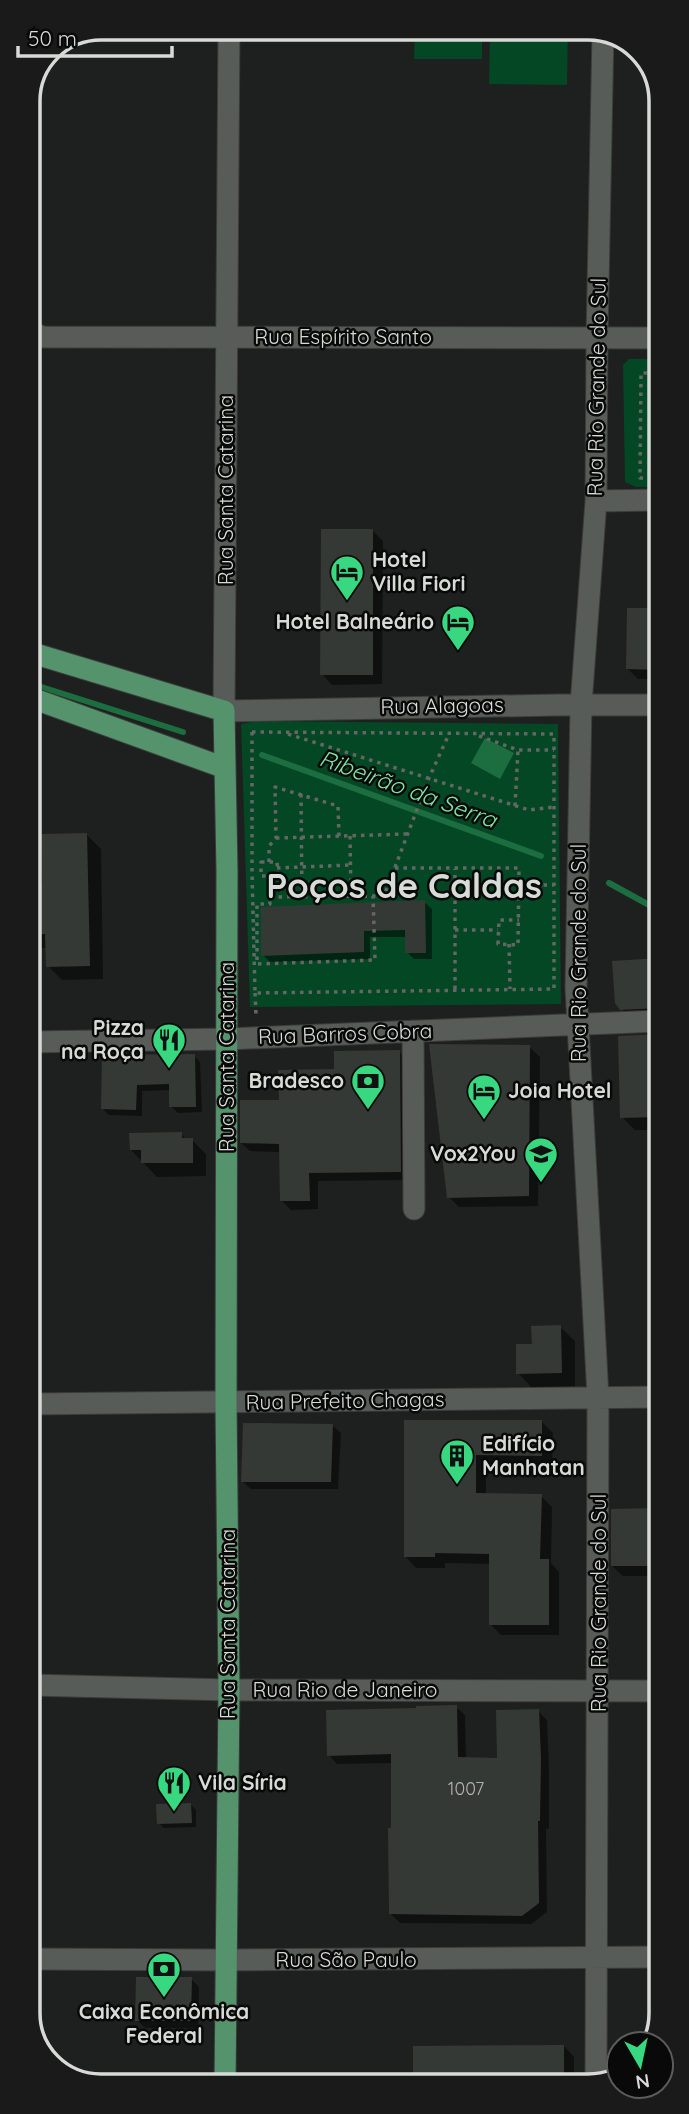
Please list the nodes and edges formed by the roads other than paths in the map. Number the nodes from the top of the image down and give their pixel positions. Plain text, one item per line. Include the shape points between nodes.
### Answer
1 (229, 40) edge
2 (603, 42) edge
3 (40, 336) edge
4 (226, 336) junction
5 (597, 338) junction
6 (649, 338) edge
7 (649, 500) edge
8 (596, 501) junction
9 (40, 655) edge
10 (40, 701) edge
11 (581, 705) junction
12 (649, 705) edge
13 (225, 711) junction
14 (225, 768) junction
15 (649, 1022) edge
16 (578, 1025) junction
17 (413, 1031) junction
18 (227, 1039) junction
19 (40, 1042) edge
20 (414, 1209) dead end
21 (598, 1397) junction
22 (649, 1397) edge
23 (226, 1403) junction
24 (40, 1404) edge
25 (40, 1685) edge
26 (229, 1689) junction
27 (649, 1691) edge
28 (599, 1692) junction
29 (649, 1957) edge
30 (40, 1959) edge
31 (596, 1959) junction
32 (225, 1960) junction
33 (596, 2073) edge
34 (225, 2074) edge

1 - 4 street, Rua Santa Catarina
2 - 5 street, Rua Rio Grande do Sul
3 - 4 street, Rua Espírito Santo
4 - 5 street, Rua Espírito Santo
4 - 13 street, Rua Santa Catarina
5 - 6 street, Rua Espírito Santo
5 - 8 street, Rua Rio Grande do Sul
7 - 8 street
8 - 11 street, Rua Rio Grande do Sul
9 - 13 main road
10 - 14 main road
11 - 12 street, Rua Alagoas
11 - 13 street, Rua Alagoas
11 - 16 street, Rua Rio Grande do Sul
13 - 14 main road, Rua Santa Catarina
14 - 18 main road, Rua Santa Catarina
15 - 16 street, Rua Barros Cobra
16 - 17 street, Rua Barros Cobra
16 - 21 street, Rua Rio Grande do Sul
17 - 18 street, Rua Barros Cobra
17 - 20 street
18 - 19 street, Rua Barros Cobra
18 - 23 main road, Rua Santa Catarina
21 - 22 street, Rua Prefeito Chagas
21 - 23 street, Rua Prefeito Chagas
21 - 28 street, Rua Rio Grande do Sul
23 - 24 street, Rua Prefeito Chagas
23 - 26 main road, Rua Santa Catarina
25 - 26 street, Rua Rio de Janeiro
26 - 28 street, Rua Rio de Janeiro
26 - 32 main road, Rua Santa Catarina
27 - 28 street, Rua Rio de Janeiro
28 - 31 street, Rua Rio Grande do Sul
29 - 31 street, Rua São Paulo
30 - 32 street, Rua São Paulo
31 - 32 street, Rua São Paulo
31 - 33 street, Rua Rio Grande do Sul
32 - 34 main road, Rua Santa Catarina

